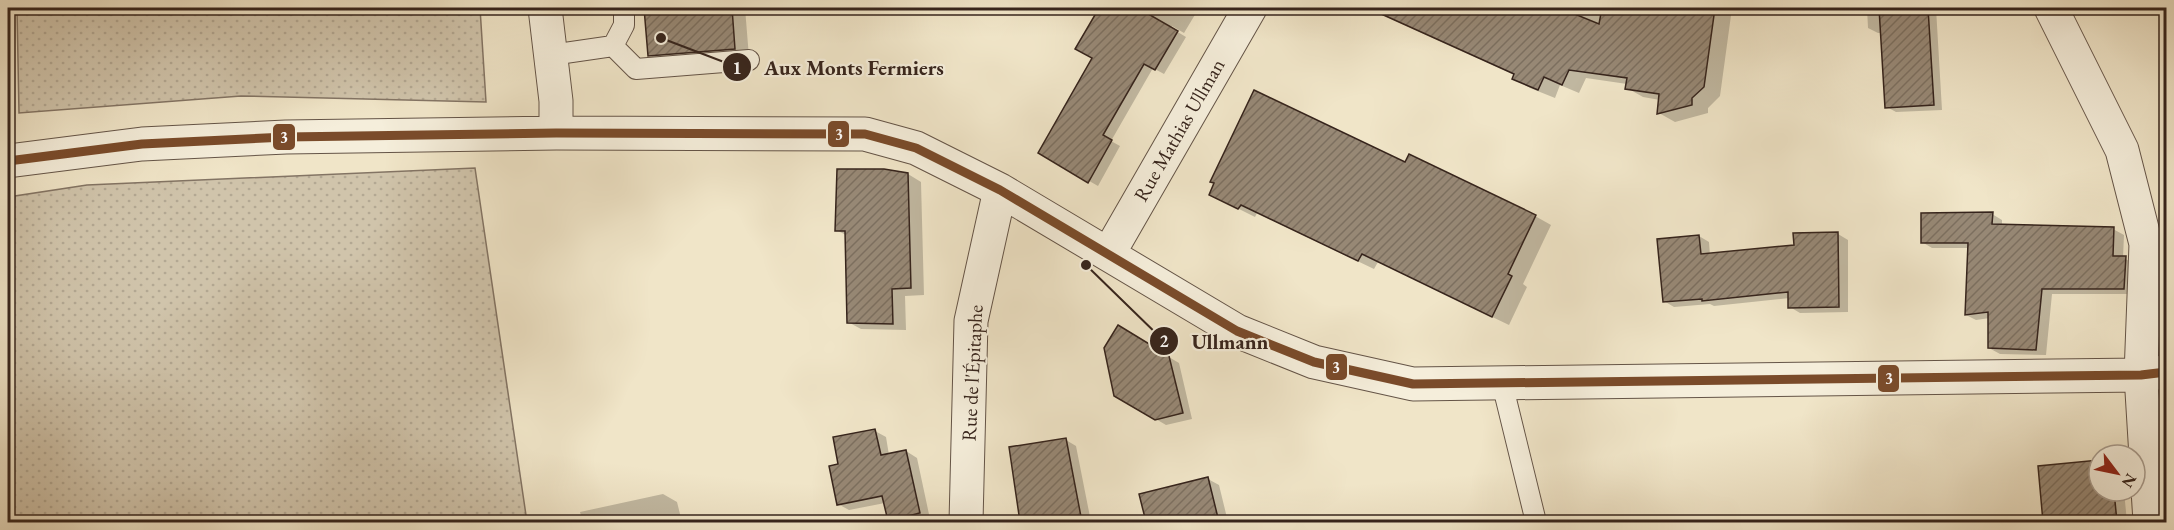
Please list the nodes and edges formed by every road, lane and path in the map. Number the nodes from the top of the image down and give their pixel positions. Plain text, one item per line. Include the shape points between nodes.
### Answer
1 (546, 8) edge
2 (624, 8) edge
3 (1250, 8) edge
4 (2051, 8) edge
5 (613, 46) junction
6 (551, 55) junction
7 (749, 60) dead end
8 (556, 133) junction
9 (8, 161) edge
10 (1000, 190) junction
11 (1109, 253) junction
12 (2154, 374) edge
13 (1502, 383) junction
14 (2166, 477) edge
15 (2150, 516) edge
16 (966, 522) edge
17 (1536, 522) edge

1 - 6 street
2 - 5 lane via 624,25
3 - 11 street, Rue Mathias Ullman
4 - 12 street via 2122,150 2146,244
5 - 6 lane
5 - 7 lane via 636,69
6 - 8 street
8 - 9 street via 286,137 142,144
8 - 10 street via 865,134 915,148
10 - 11 street
10 - 16 street, Rue de l'Épitaphe via 971,321
11 - 13 street via 1237,331 1314,362 1413,384
12 - 13 street
12 - 15 street
13 - 17 lane
14 - 15 street

